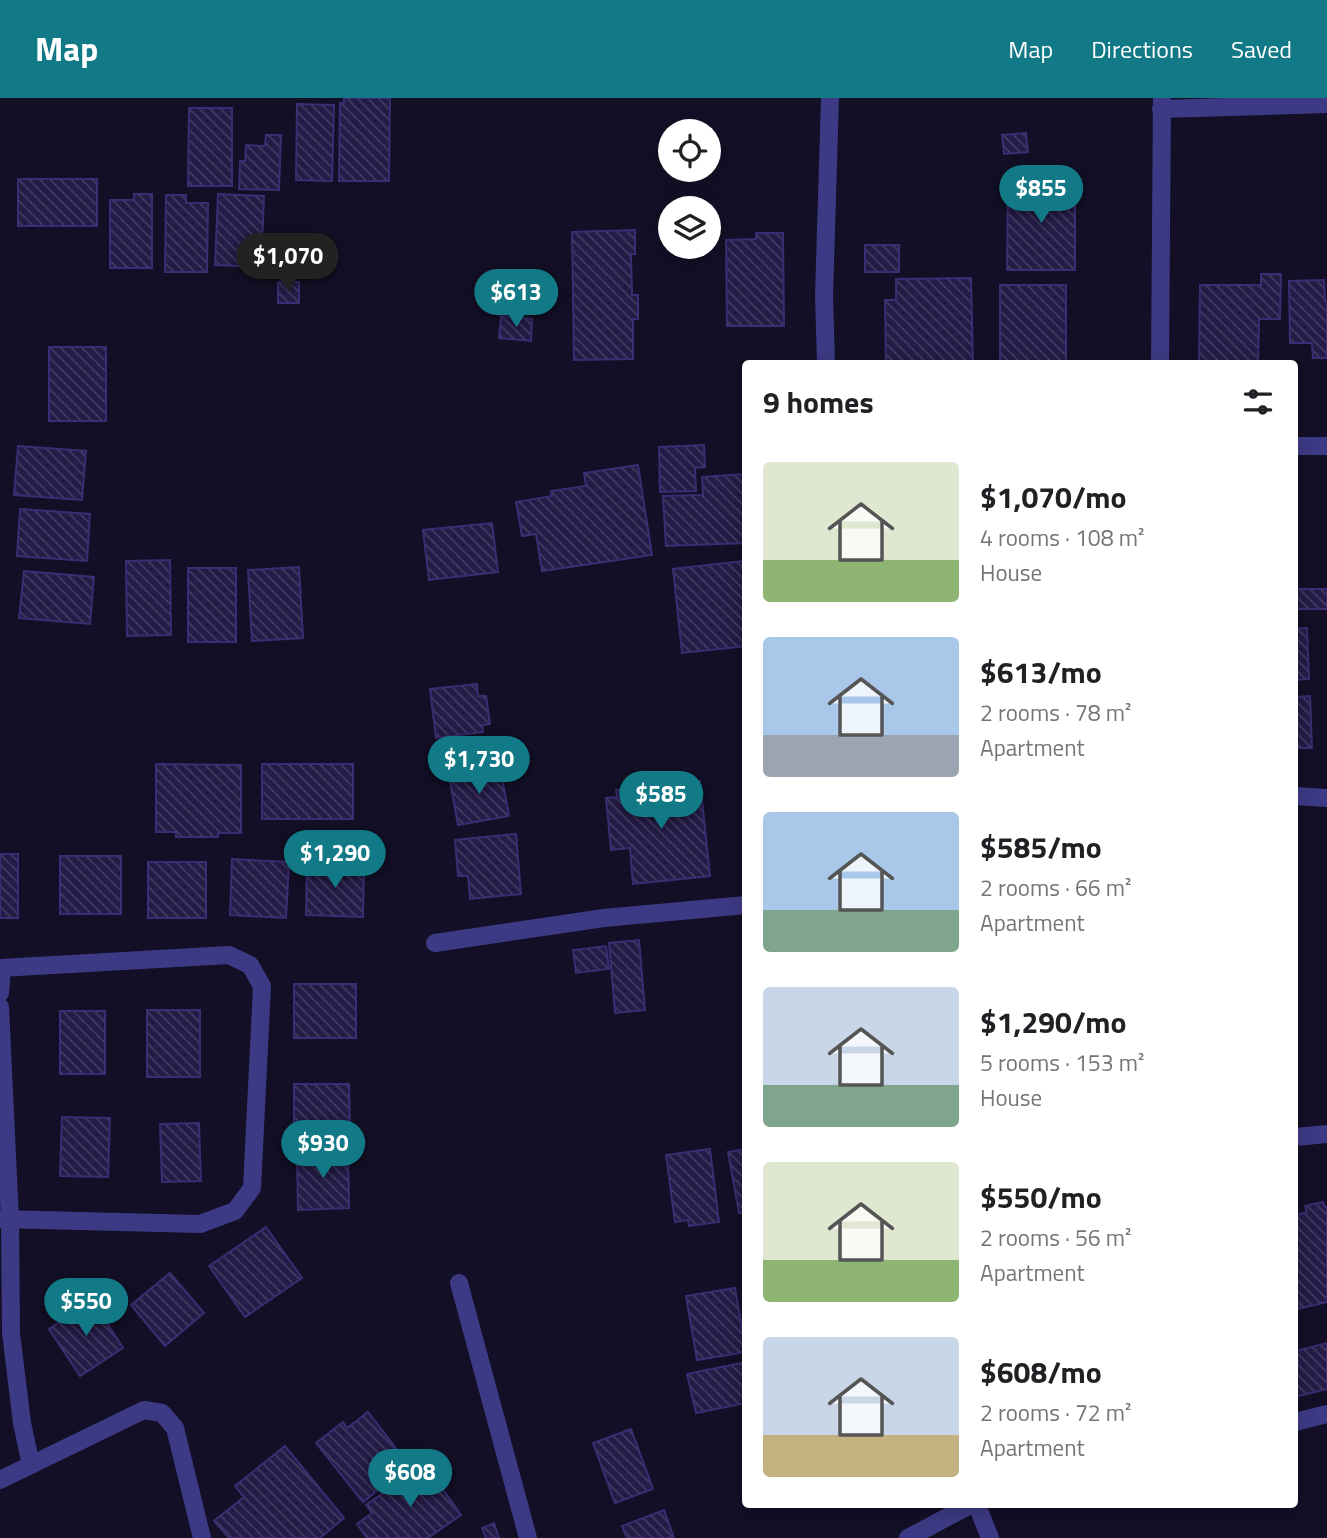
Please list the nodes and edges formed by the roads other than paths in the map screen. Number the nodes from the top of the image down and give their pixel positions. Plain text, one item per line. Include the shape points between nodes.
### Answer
1 (830, 98) edge
2 (1161, 104) edge
3 (1327, 104) edge
4 (826, 360) edge
5 (1160, 360) edge
6 (1298, 446) edge
7 (1327, 446) edge
8 (1298, 796) edge
9 (1327, 797) edge
10 (742, 905) edge
11 (435, 943) dead end
12 (1, 968) edge
13 (0, 993) edge
14 (0, 1007) edge
15 (1327, 1134) edge
16 (1298, 1137) edge
17 (5, 1219) edge
18 (459, 1283) dead end
19 (1327, 1414) edge
20 (1298, 1421) edge
21 (31, 1465) junction
22 (0, 1480) edge
23 (964, 1508) edge
24 (978, 1508) edge
25 (202, 1538) edge
26 (528, 1538) edge
27 (908, 1538) edge
28 (990, 1538) edge

1 - 4 street
2 - 3 street
2 - 5 street
6 - 7 street
8 - 9 street
10 - 11 street via 604,918
12 - 13 street
12 - 17 street via 229,955 250,965 262,986 252,1188 235,1211 200,1224
14 - 17 street
15 - 16 street
17 - 21 street via 11,1334
18 - 26 street
19 - 20 street
21 - 22 street
21 - 25 street via 145,1410 162,1413 174,1428
23 - 27 street
24 - 28 street

